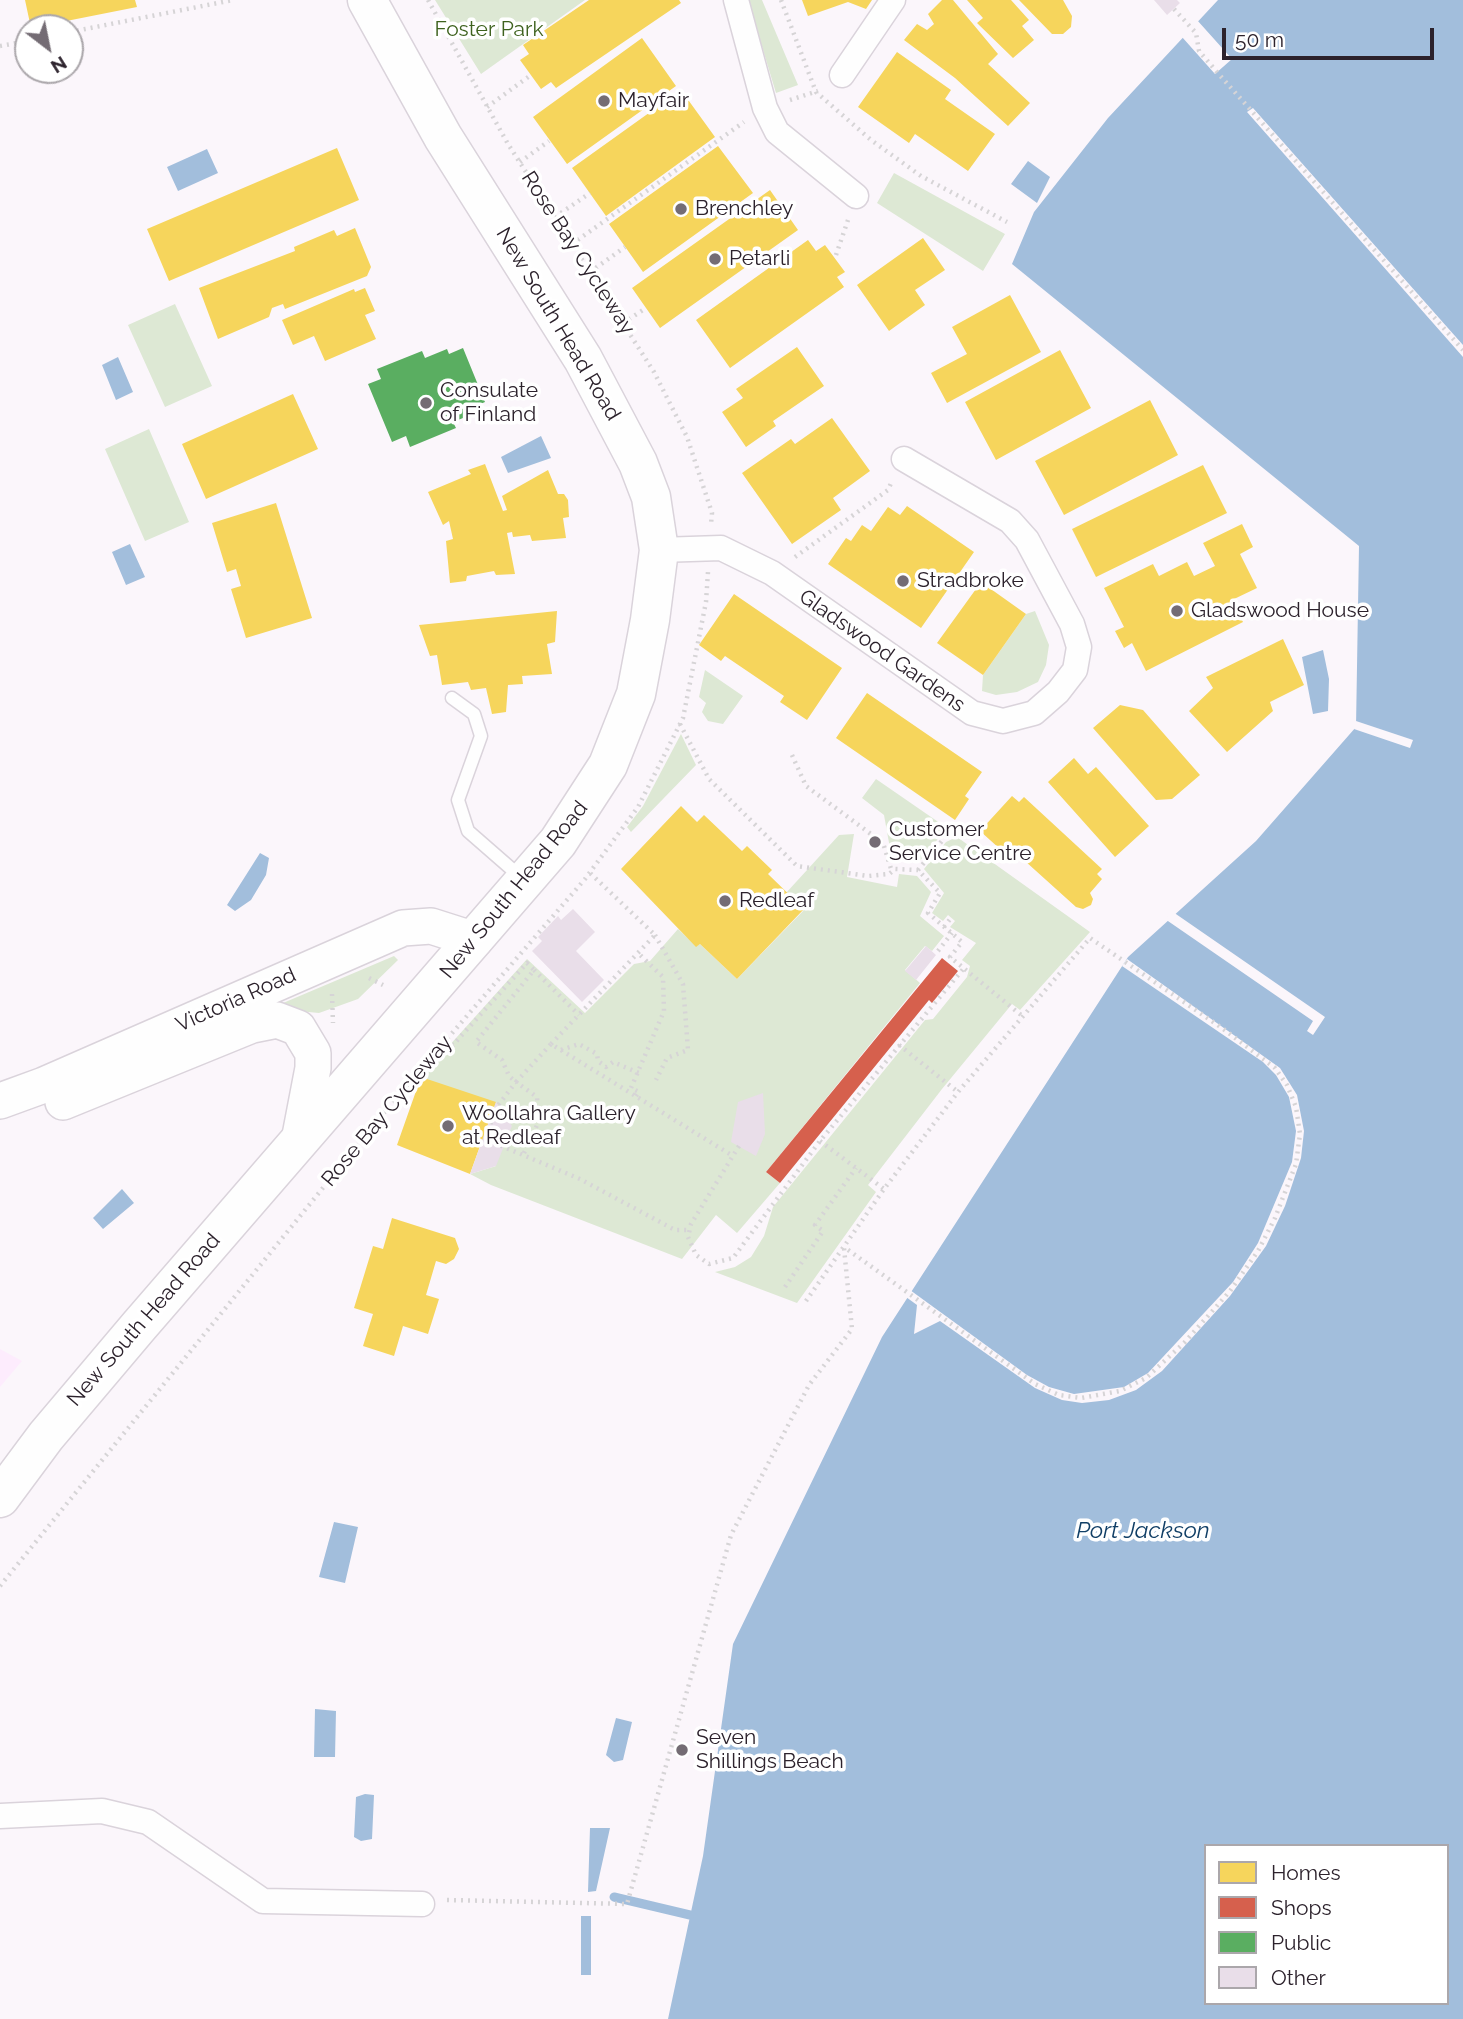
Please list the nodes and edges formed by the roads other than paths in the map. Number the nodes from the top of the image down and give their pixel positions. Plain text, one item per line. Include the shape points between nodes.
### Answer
1 (367, 0) edge
2 (736, 0) edge
3 (893, 0) edge
4 (842, 75) road end
5 (854, 203) road end
6 (904, 459) road end
7 (659, 551) junction
8 (452, 698) dead end
9 (525, 880) junction
10 (475, 940) junction
11 (0, 1101) edge
12 (0, 1122) edge
13 (299, 1141) junction
14 (0, 1499) edge
15 (0, 1816) edge
16 (422, 1904) dead end

1 - 7 main road, New South Head Road via 443,138 614,413 651,497
2 - 5 street via 759,112
3 - 4 street
6 - 7 street, Gladswood Gardens via 1010,521 1027,540 1072,624 1079,648 1075,670 1034,713 1003,721 972,713 772,573 721,548
7 - 9 main road, New South Head Road via 636,694 620,740 594,789
8 - 9 lane via 474,714 481,736 458,800 468,831
9 - 10 main road, New South Head Road
10 - 11 street, Victoria Road via 444,928 403,928
10 - 13 main road, New South Head Road
12 - 13 street via 50,1107 252,1025 277,1020 298,1028 313,1053
13 - 14 main road, New South Head Road via 62,1417
15 - 16 street via 102,1811 148,1822 263,1901

